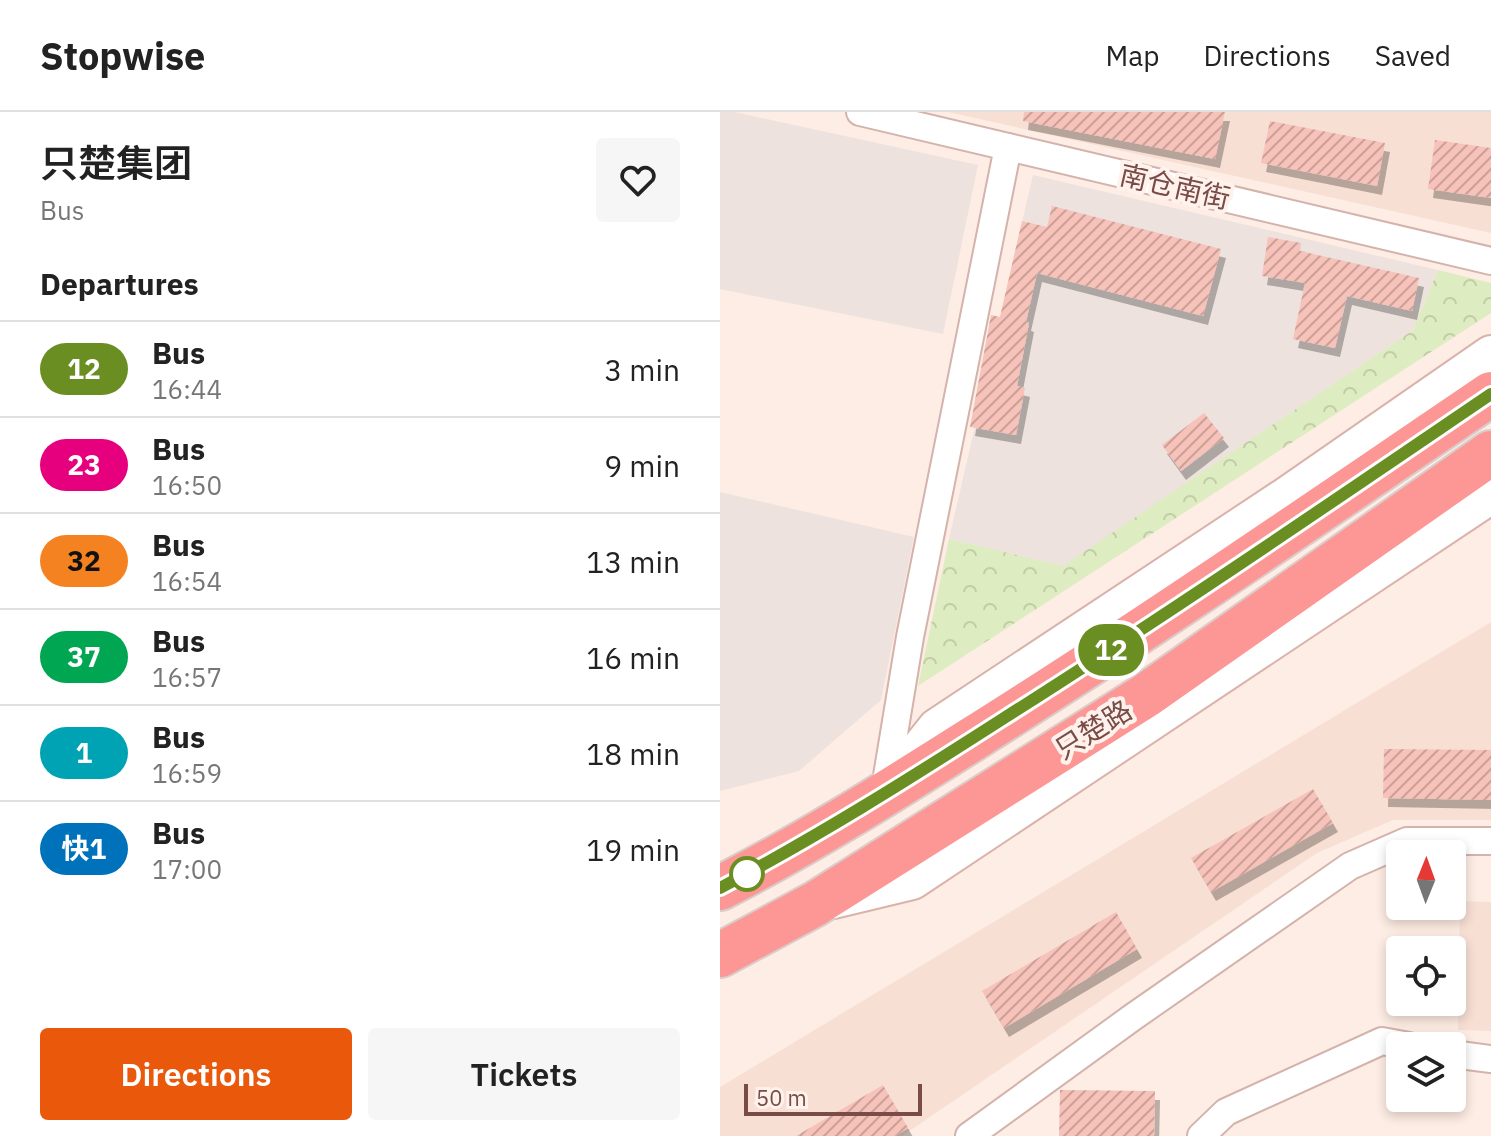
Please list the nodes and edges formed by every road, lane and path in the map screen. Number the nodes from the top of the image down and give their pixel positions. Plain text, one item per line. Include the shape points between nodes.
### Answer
1 (860, 112) edge
2 (1008, 147) junction
3 (1491, 261) edge
4 (1491, 355) edge
5 (1491, 394) edge
6 (1491, 453) edge
7 (1491, 494) edge
8 (884, 795) junction
9 (1491, 841) edge
10 (720, 888) edge
11 (815, 904) junction
12 (720, 955) edge
13 (1386, 1042) edge
14 (1466, 1056) edge
15 (1491, 1059) edge
16 (969, 1136) edge
17 (1201, 1136) edge

1 - 2 street, 南仓南街
2 - 3 street, 南仓南街
2 - 8 street via 910,637
4 - 8 main road via 937,728
5 - 8 highway, 只楚路 via 1103,656
6 - 11 highway, 只楚路 via 1145,696
7 - 11 main road via 912,880
8 - 10 highway, 只楚路
9 - 16 street via 1407,841 1350,866
11 - 12 highway, 只楚路
13 - 17 street via 1226,1112
14 - 15 street

